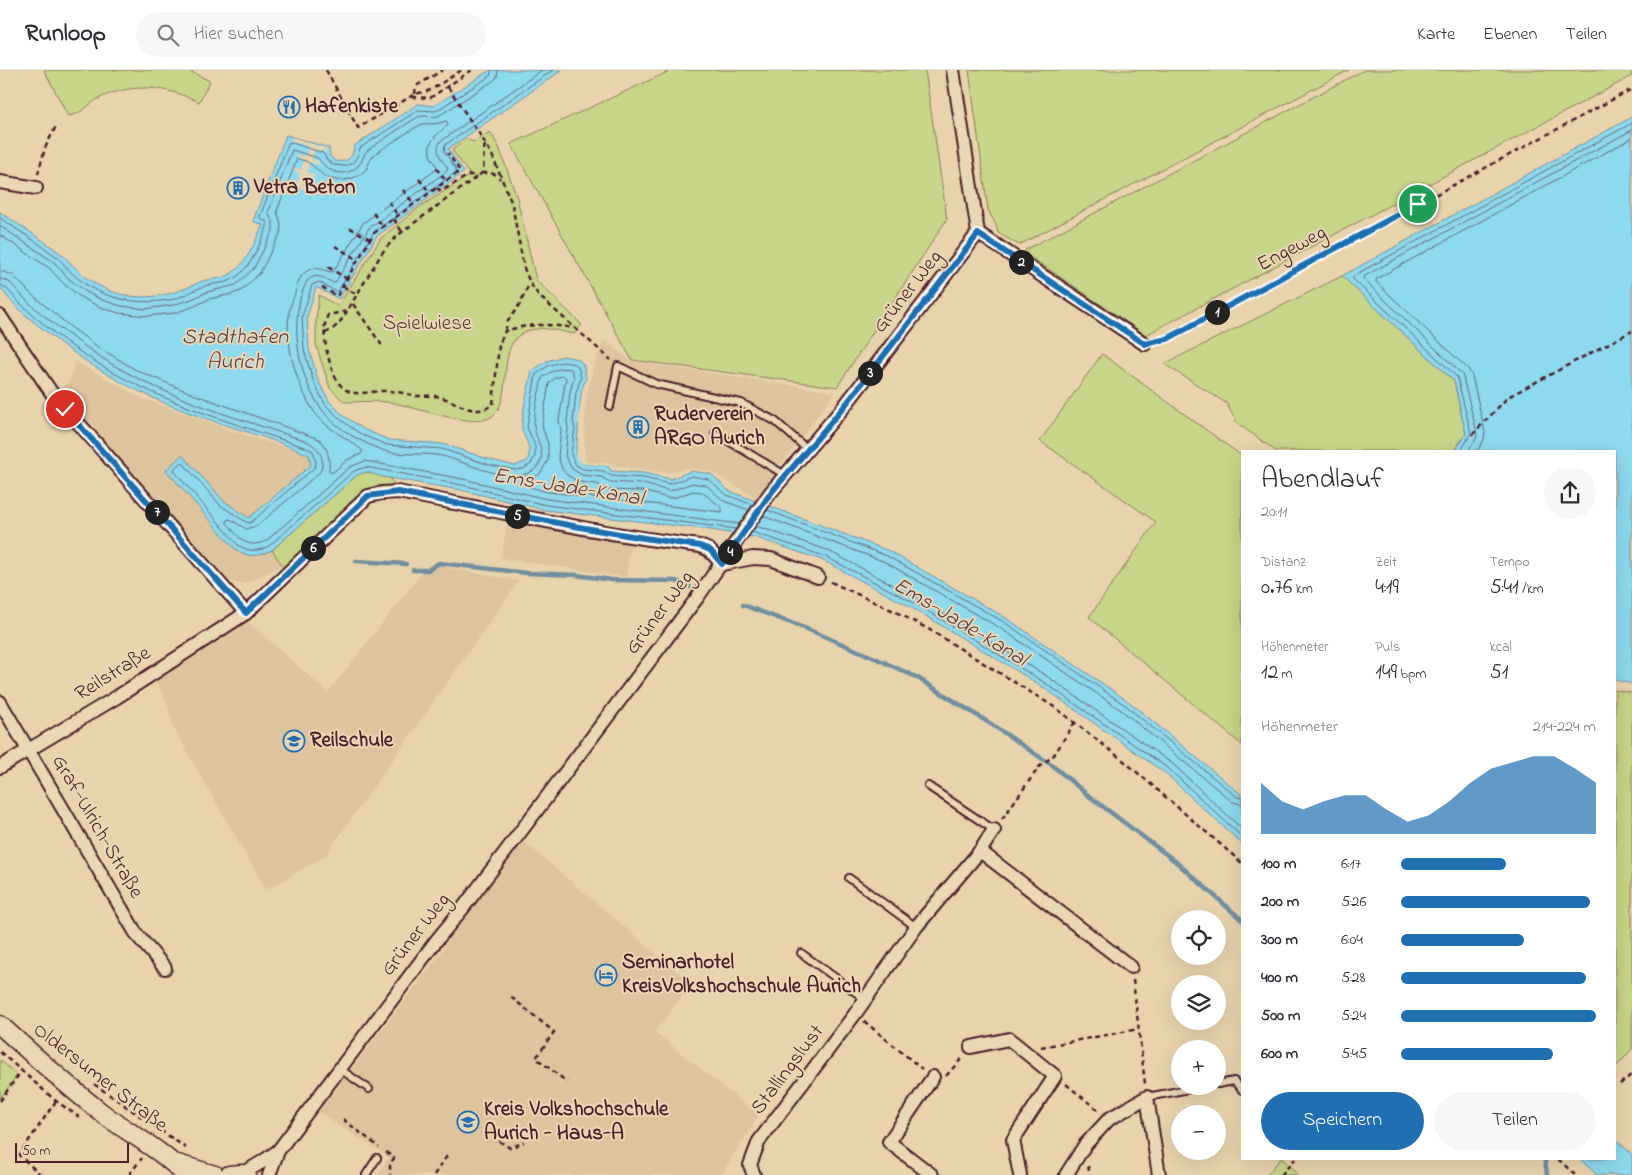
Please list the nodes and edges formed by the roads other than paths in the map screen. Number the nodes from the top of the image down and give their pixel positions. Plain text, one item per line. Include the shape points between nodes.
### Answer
1 (953, 70) edge
2 (0, 182) edge
3 (36, 188) road end
4 (978, 234) junction
5 (0, 316) edge
6 (1145, 344) road end
7 (610, 406) dead end
8 (715, 433) dead end
9 (807, 450) junction
10 (785, 475) junction
11 (722, 564) junction
12 (818, 577) road end
13 (246, 613) junction
14 (0, 702) edge
15 (28, 749) junction
16 (0, 767) edge
17 (928, 786) dead end
18 (994, 830) joint
19 (980, 851) junction
20 (850, 878) dead end
21 (916, 926) junction
22 (801, 953) dead end
23 (1131, 967) road end
24 (165, 968) dead end
25 (865, 1000) junction
26 (0, 1025) edge
27 (971, 1047) road end
28 (340, 1069) junction
29 (931, 1080) road end
30 (1226, 1082) edge
31 (369, 1089) dead end
32 (1241, 1089) edge
33 (1171, 1092) edge
34 (1147, 1097) junction
35 (278, 1151) junction
36 (377, 1158) dead end
37 (180, 1169) edge
38 (239, 1174) edge
39 (214, 1175) edge
40 (269, 1175) edge
41 (366, 1175) edge
42 (754, 1175) edge
43 (932, 1175) edge
44 (1020, 1175) edge
45 (1066, 1175) edge
46 (1159, 1175) edge

1 - 4 street
2 - 3 street
4 - 6 street
4 - 9 street, Grüner Weg
5 - 13 street via 50,392
7 - 9 lane via 618,366 656,384 741,404 775,421
8 - 10 lane
9 - 10 street, Grüner Weg
10 - 11 street, Grüner Weg
11 - 12 street via 753,558 770,559
11 - 13 street, Reilstraße via 710,550 700,546 532,519 398,492 382,493 368,496
11 - 28 street, Grüner Weg
13 - 15 street, Reilstraße
14 - 15 street, Graf-Ulrich-Straße
15 - 16 street, Reilstraße
15 - 24 street, Graf-Ulrich-Straße via 137,935
17 - 18 lane
18 - 19 street, Stallingslust
19 - 21 street, Stallingslust
19 - 23 street
20 - 21 lane
21 - 25 street, Stallingslust
22 - 25 lane
25 - 42 street, Stallingslust via 759,1142 750,1165
26 - 37 main road, Oldersumer Straße via 104,1114
27 - 44 street via 1009,1039 1055,1076 1013,1140
28 - 31 lane
28 - 35 street, Grüner Weg
29 - 43 street via 888,1142
30 - 32 lane via 1234,1081
33 - 34 lane
34 - 45 street via 1109,1119 1085,1145
34 - 46 street
35 - 38 street, Grüner Weg
35 - 40 street, Grüner Weg
36 - 41 lane
37 - 39 main road, Oldersumer Straße

